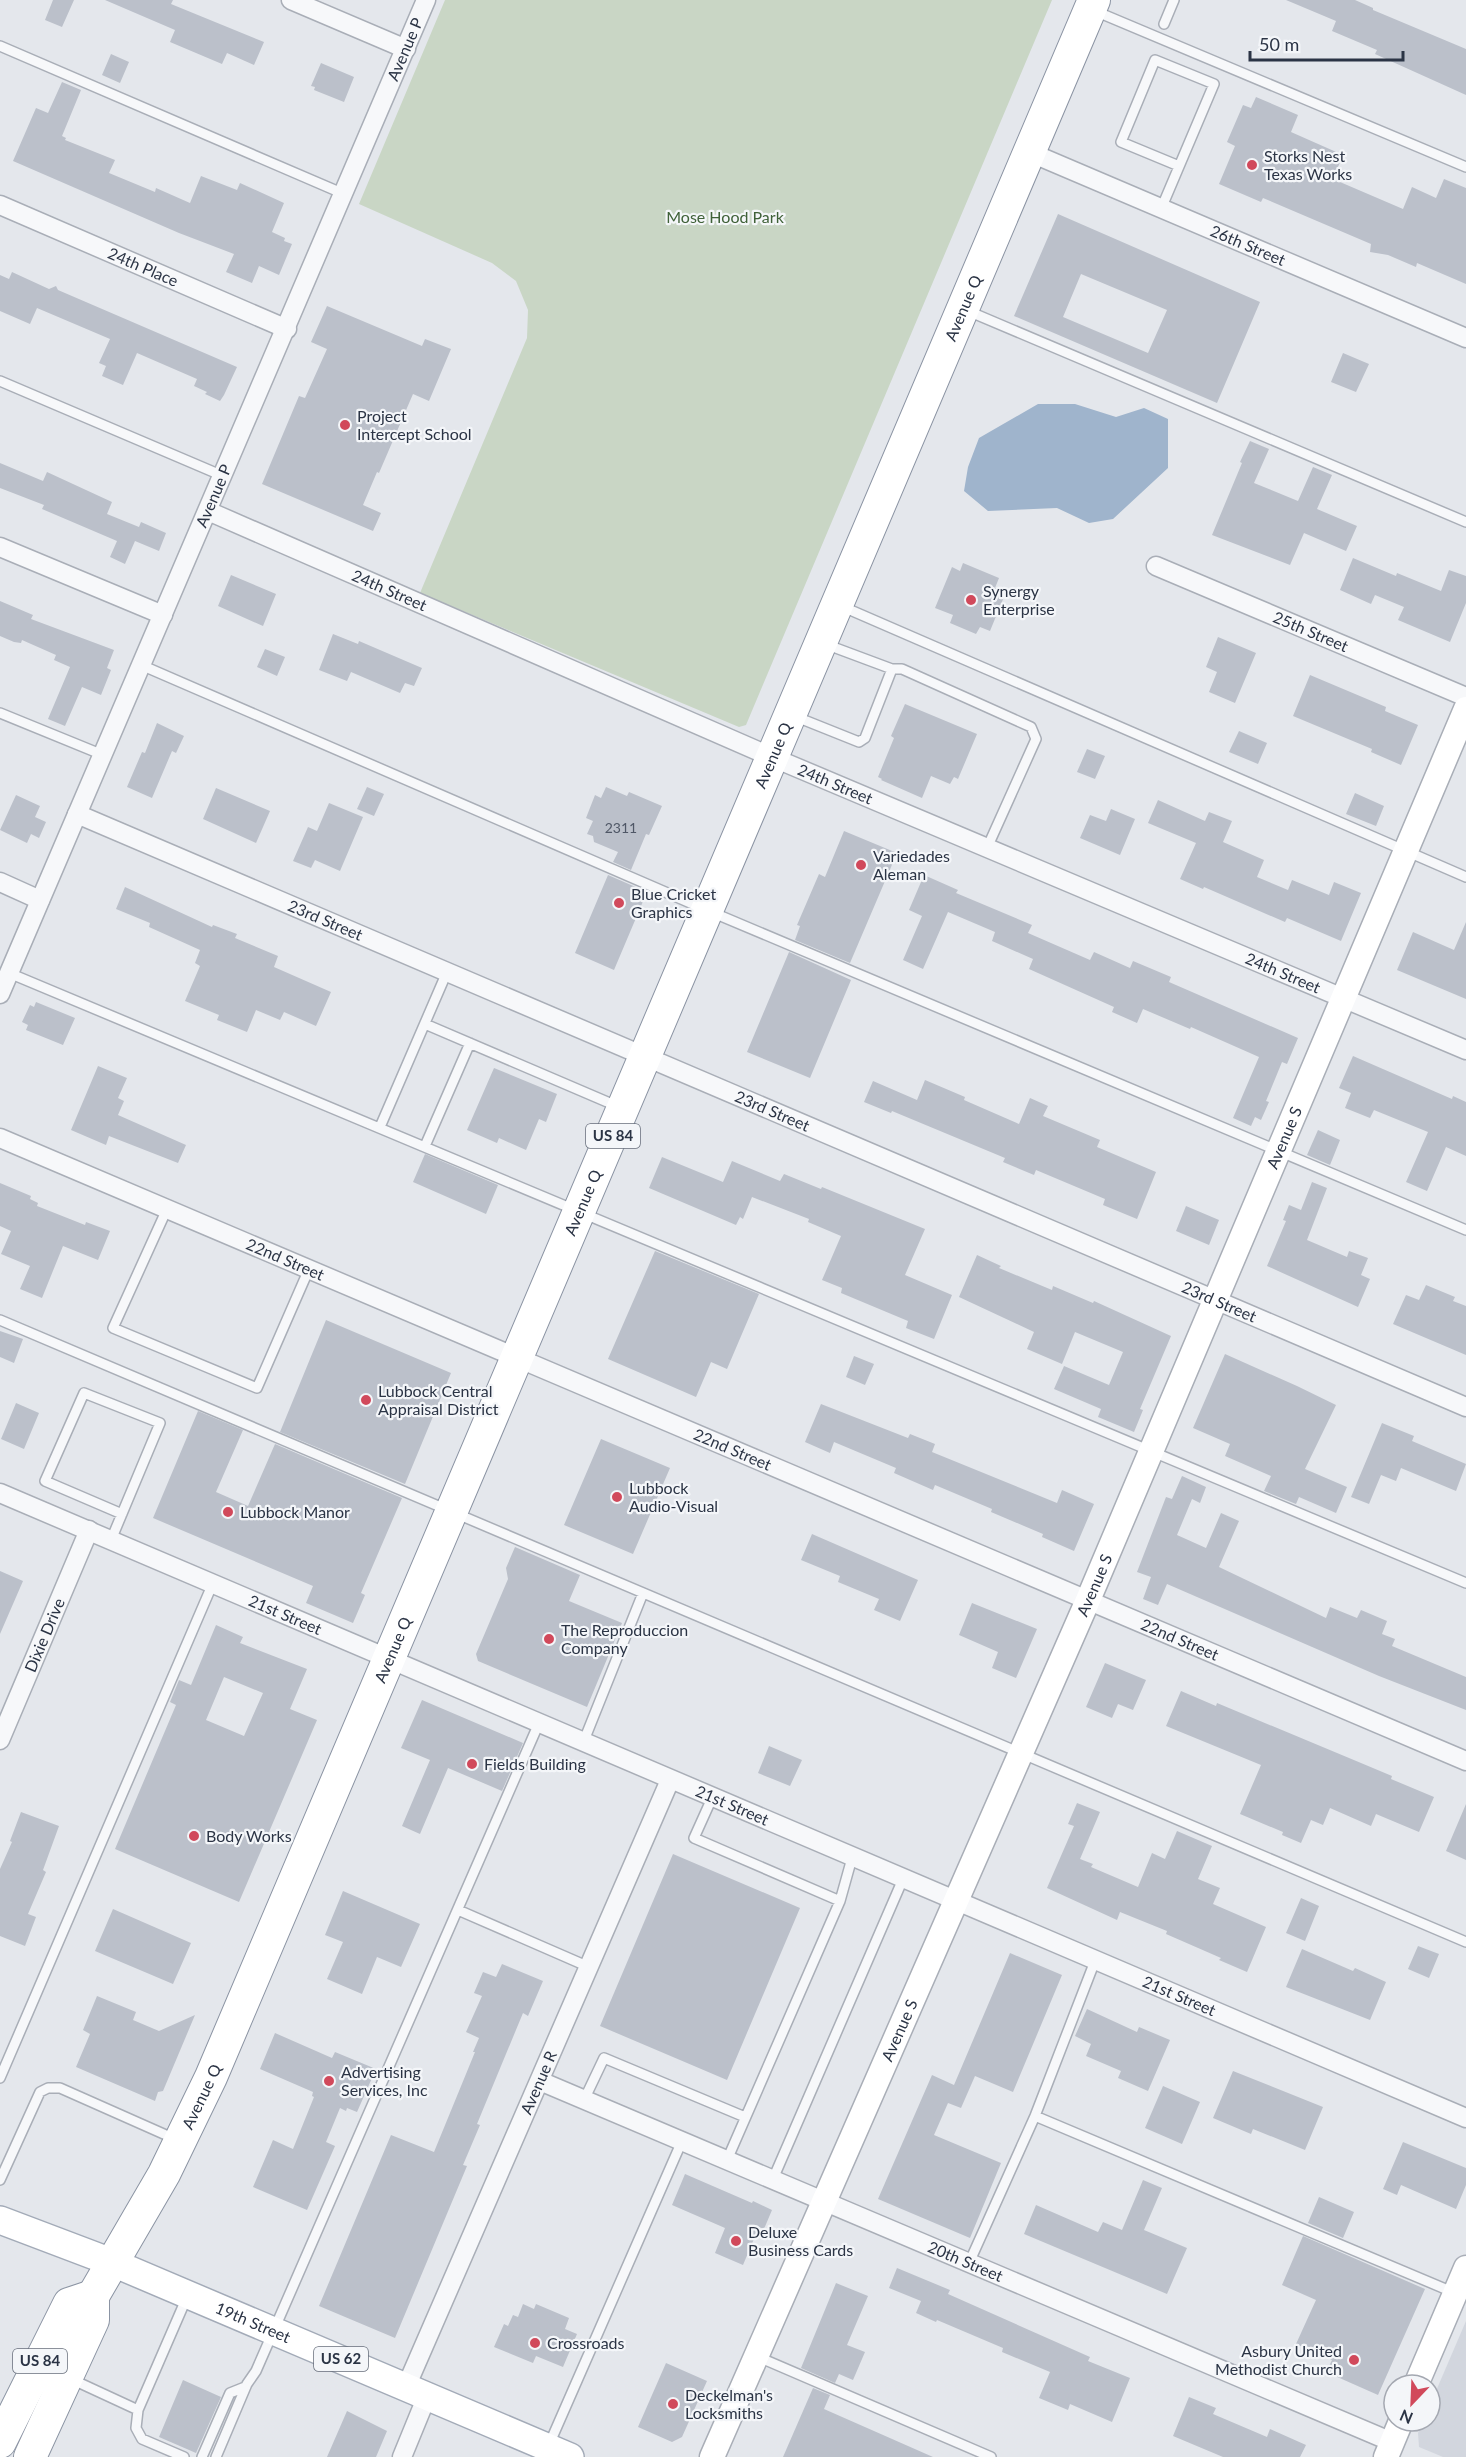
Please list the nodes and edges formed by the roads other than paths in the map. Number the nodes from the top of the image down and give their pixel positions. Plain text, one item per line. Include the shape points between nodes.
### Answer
1 (291, 0) edge
2 (426, 0) edge
3 (1174, 0) edge
4 (1092, 4) edge
5 (1164, 24) dead end
6 (0, 46) edge
7 (406, 49) junction
8 (1029, 152) junction
9 (1179, 166) junction
10 (1466, 167) edge
11 (344, 194) junction
12 (0, 205) edge
13 (1161, 208) junction
14 (963, 309) junction
15 (287, 329) junction
16 (1466, 338) edge
17 (0, 381) edge
18 (223, 476) junction
19 (208, 511) junction
20 (1466, 522) edge
21 (0, 547) edge
22 (1156, 566) dead end
23 (838, 605) junction
24 (163, 615) junction
25 (822, 644) junction
26 (141, 665) junction
27 (892, 669) junction
28 (1466, 697) edge
29 (1466, 709) edge
30 (0, 713) edge
31 (792, 715) junction
32 (103, 755) junction
33 (774, 758) junction
34 (77, 814) junction
35 (987, 848) junction
36 (1406, 851) junction
37 (1466, 877) edge
38 (0, 882) edge
39 (40, 900) junction
40 (709, 911) junction
41 (447, 972) junction
42 (9, 973) junction
43 (0, 994) edge
44 (1343, 998) junction
45 (425, 1024) junction
46 (470, 1043) junction
47 (1466, 1050) edge
48 (646, 1056) junction
49 (624, 1109) junction
50 (380, 1127) junction
51 (0, 1138) edge
52 (425, 1146) junction
53 (1279, 1150) junction
54 (167, 1209) junction
55 (580, 1211) junction
56 (1466, 1230) edge
57 (309, 1269) junction
58 (1215, 1300) junction
59 (0, 1320) edge
60 (518, 1358) junction
61 (1466, 1407) edge
62 (1151, 1451) junction
63 (0, 1493) edge
64 (452, 1511) junction
65 (122, 1514) junction
66 (89, 1530) junction
67 (111, 1540) junction
68 (213, 1583) junction
69 (1466, 1583) edge
70 (643, 1593) junction
71 (1088, 1600) junction
72 (390, 1658) junction
73 (539, 1723) junction
74 (0, 1740) edge
75 (583, 1743) junction
76 (1020, 1754) junction
77 (1466, 1761) edge
78 (670, 1780) junction
79 (712, 1798) junction
80 (852, 1858) junction
81 (903, 1879) junction
82 (840, 1901) junction
83 (955, 1901) junction
84 (458, 1910) junction
85 (1466, 1942) edge
86 (1095, 1961) junction
87 (589, 1968) junction
88 (0, 2078) edge
89 (540, 2081) junction
90 (584, 2100) junction
91 (1035, 2116) junction
92 (745, 2117) junction
93 (1466, 2118) edge
94 (180, 2141) junction
95 (682, 2141) junction
96 (727, 2160) junction
97 (773, 2179) junction
98 (0, 2180) edge
99 (824, 2201) junction
100 (0, 2220) edge
101 (111, 2262) junction
102 (969, 2263) junction
103 (1466, 2268) edge
104 (1455, 2293) junction
105 (188, 2294) junction
106 (93, 2296) junction
107 (273, 2331) junction
108 (756, 2356) junction
109 (1421, 2373) edge
110 (66, 2377) junction
111 (245, 2387) junction
112 (417, 2392) junction
113 (138, 2410) junction
114 (1393, 2440) edge
115 (0, 2442) edge
116 (559, 2452) edge
117 (30, 2457) edge
118 (184, 2457) edge
119 (201, 2457) edge
120 (216, 2457) edge
121 (402, 2457) edge
122 (712, 2457) edge
123 (991, 2457) edge

1 - 7 street
2 - 7 street, Avenue P
3 - 5 lane
4 - 8 highway, Avenue Q / US 84
4 - 10 lane
6 - 11 lane
7 - 11 street, Avenue P
8 - 13 street, 26th Street
8 - 14 highway, Avenue Q / US 84
9 - 9 lane via 1214,84 1155,60 1121,142
9 - 13 lane
11 - 15 street, Avenue P
12 - 15 street, 24th Place
13 - 16 street, 26th Street
14 - 20 lane
14 - 23 highway, Avenue Q / US 84
15 - 18 street, Avenue P
17 - 18 lane
18 - 19 street, Avenue P
19 - 24 street, Avenue P
19 - 33 street, 24th Street
21 - 24 street
22 - 28 street, 25th Street
23 - 25 highway, Avenue Q / US 84
23 - 36 lane
24 - 26 street, Avenue P
25 - 27 lane
25 - 31 highway, Avenue Q / US 84
26 - 32 street, Avenue P
26 - 40 lane
27 - 31 lane via 866,738 859,742
27 - 35 lane via 902,669 1031,727 1036,740
29 - 36 street, Avenue S
30 - 32 lane
31 - 33 highway, Avenue Q / US 84
32 - 34 street, Avenue P
33 - 35 street, 24th Street
33 - 40 highway, Avenue Q / US 84
34 - 39 street, Avenue P
34 - 41 street, 23rd Street
35 - 44 street, 24th Street
36 - 37 lane
36 - 44 street, Avenue S
38 - 39 street
39 - 42 street, Avenue P
40 - 48 highway, Avenue Q / US 84
40 - 53 lane
41 - 45 lane
41 - 48 street, 23rd Street
42 - 43 street, Avenue P
42 - 50 lane
44 - 47 street, 24th Street
44 - 53 street, Avenue S
45 - 46 lane
45 - 50 lane
46 - 49 lane
46 - 52 lane
48 - 49 highway, Avenue Q / US 84
48 - 58 street, 23rd Street
49 - 55 highway, Avenue Q / US 84
50 - 52 lane
51 - 54 street, 22nd Street
52 - 55 lane
53 - 56 lane
53 - 58 street, Avenue S
54 - 57 street, 22nd Street
54 - 57 lane via 113,1328 257,1388
55 - 60 highway, Avenue Q / US 84
55 - 62 lane
57 - 60 street, 22nd Street
58 - 61 street, 23rd Street
58 - 62 street, Avenue S
59 - 64 lane
60 - 64 highway, Avenue Q / US 84
60 - 71 street, 22nd Street
62 - 69 lane
62 - 71 street, Avenue S
63 - 66 street, 21st Street
64 - 70 lane
64 - 72 highway, Avenue Q / US 84
65 - 65 lane via 160,1423 84,1393 45,1481
65 - 67 lane
66 - 67 street, 21st Street
66 - 74 street, Dixie Drive
67 - 68 street, 21st Street
68 - 72 street, 21st Street
68 - 88 lane
70 - 75 lane
70 - 76 lane
71 - 76 street, Avenue S
71 - 77 street, 22nd Street
72 - 73 street, 21st Street
72 - 94 highway, Avenue Q / US 84
73 - 75 street, 21st Street
73 - 84 lane
75 - 78 street, 21st Street
76 - 83 street, Avenue S
76 - 85 lane
78 - 79 street, 21st Street
78 - 87 street, Avenue R
79 - 80 street, 21st Street
79 - 82 lane via 694,1838
80 - 81 street, 21st Street
80 - 82 lane
81 - 83 street, 21st Street
81 - 97 lane
82 - 92 lane
83 - 86 street, 21st Street
83 - 99 street, Avenue S
84 - 87 lane
84 - 107 lane
86 - 91 lane
86 - 93 street, 21st Street
87 - 89 street, Avenue R
89 - 90 street, 20th Street
89 - 112 street, Avenue R
90 - 92 lane via 604,2058
90 - 95 street, 20th Street
91 - 102 lane
91 - 104 lane
92 - 96 lane
94 - 98 lane via 60,2088 48,2088 40,2091
94 - 101 highway, Avenue Q / US 84
95 - 96 street, 20th Street
95 - 116 lane
96 - 97 street, 20th Street
97 - 99 street, 20th Street
99 - 102 street, 20th Street
99 - 108 street, Avenue S
100 - 101 main road, 19th Street / US 62
101 - 105 main road, 19th Street / US 62
101 - 106 highway, Avenue Q / US 84
102 - 114 street, 20th Street
103 - 104 street
104 - 109 street
105 - 107 main road, 19th Street / US 62
105 - 113 lane
106 - 110 highway, Avenue Q / US 84 via 93,2320
106 - 115 highway, US 84 via 69,2304
107 - 111 lane
107 - 112 main road, 19th Street / US 62
108 - 122 street, Avenue S
108 - 123 lane
110 - 113 lane
110 - 117 highway, Avenue Q / US 84
111 - 119 lane via 230,2393 224,2402
111 - 120 lane
112 - 116 main road, 19th Street / US 62
112 - 121 street, Avenue R
113 - 118 lane via 136,2428 142,2439

